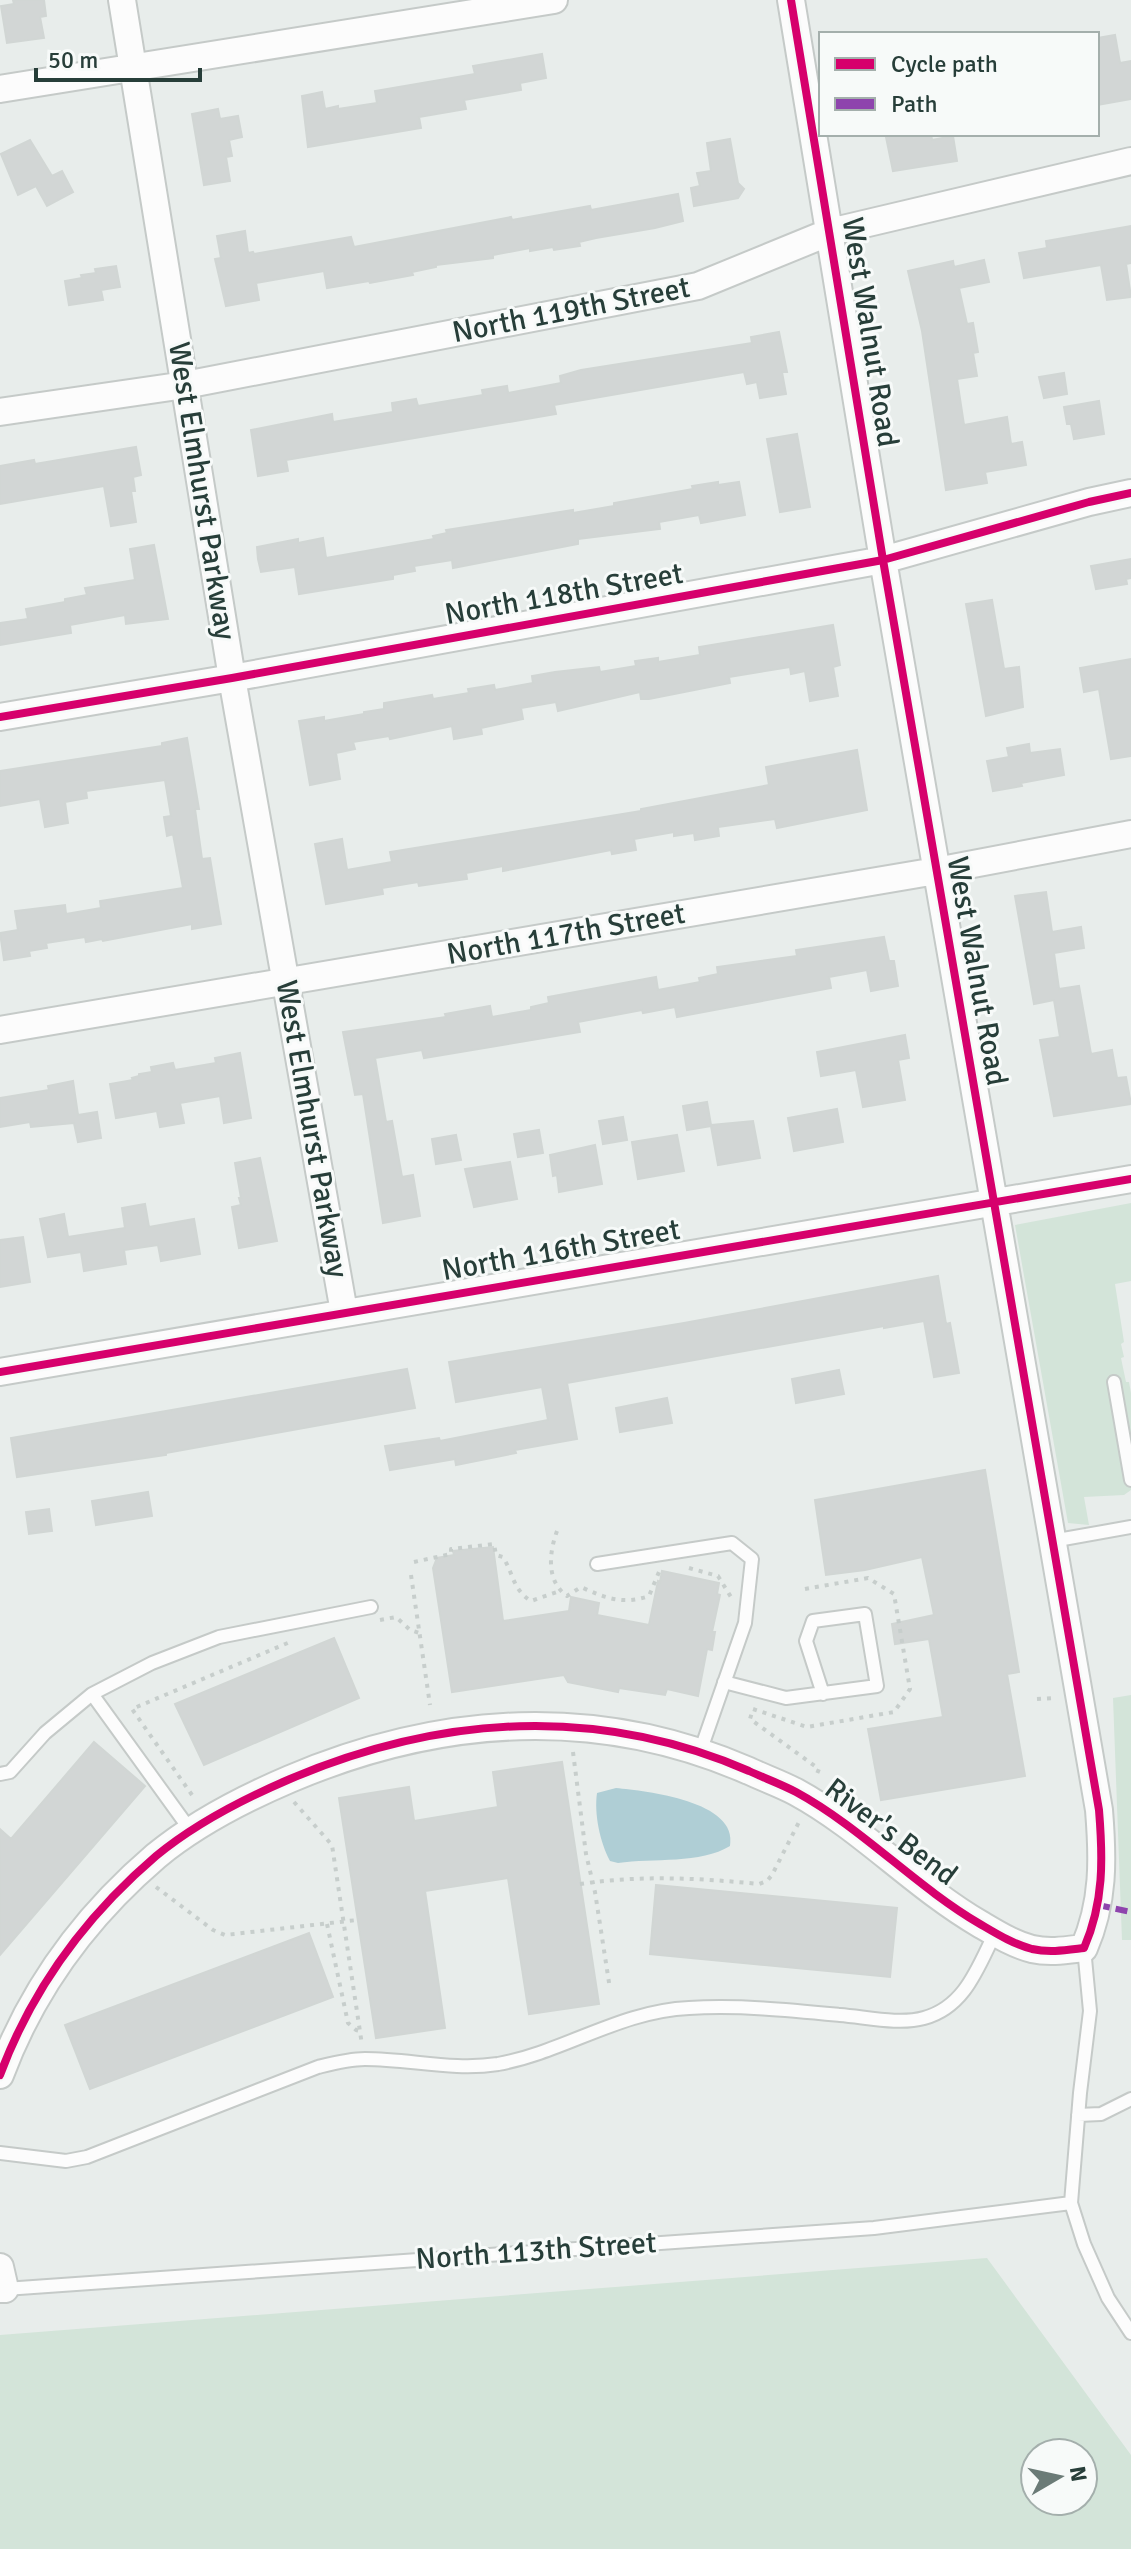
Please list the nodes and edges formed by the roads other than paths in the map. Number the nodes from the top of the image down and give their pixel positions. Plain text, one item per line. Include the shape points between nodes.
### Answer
1 (122, 0) edge
2 (554, 0) edge
3 (791, 0) edge
4 (134, 69) junction
5 (0, 89) edge
6 (1131, 161) edge
7 (830, 232) junction
8 (185, 385) junction
9 (0, 412) edge
10 (1131, 493) edge
11 (883, 560) junction
12 (232, 678) junction
13 (0, 717) edge
14 (1131, 834) edge
15 (936, 871) junction
16 (286, 982) junction
17 (0, 1030) edge
18 (1131, 1179) edge
19 (993, 1202) junction
20 (344, 1312) junction
21 (0, 1372) edge
22 (1114, 1382) dead end
23 (1131, 1480) edge
24 (1131, 1527) edge
25 (1052, 1541) junction
26 (597, 1564) dead end
27 (371, 1607) dead end
28 (724, 1682) junction
29 (92, 1694) junction
30 (823, 1694) junction
31 (700, 1752) junction
32 (0, 1774) edge
33 (191, 1831) junction
34 (995, 1933) junction
35 (1084, 1948) junction
36 (0, 2075) edge
37 (1131, 2099) edge
38 (1078, 2115) junction
39 (0, 2153) edge
40 (1071, 2203) junction
41 (2, 2282) edge
42 (1131, 2333) edge

1 - 4 street, West Elmhurst Parkway
2 - 4 street
3 - 7 street, West Walnut Road
4 - 5 street
4 - 8 street, West Elmhurst Parkway
6 - 7 street, North 119th Street
7 - 8 street, North 119th Street via 698,286
7 - 11 street, West Walnut Road
8 - 9 street, North 119th Street
8 - 12 street, West Elmhurst Parkway
10 - 11 street, North 118th Street
11 - 12 street, North 118th Street
11 - 15 street, West Walnut Road
12 - 13 street, North 118th Street
12 - 16 street, West Elmhurst Parkway
14 - 15 street, North 117th Street
15 - 16 street, North 117th Street
15 - 19 street, West Walnut Road
16 - 17 street, North 117th Street
16 - 20 street, West Elmhurst Parkway
18 - 19 street, North 116th Street
19 - 20 street, North 116th Street
19 - 25 street, West Walnut Road
20 - 21 street, North 116th Street
22 - 23 lane
24 - 25 lane
25 - 35 street, West Walnut Road via 1099,1810 1102,1889
26 - 28 lane via 732,1543 752,1559 745,1623
27 - 29 lane via 219,1637
28 - 30 lane via 786,1698
28 - 31 lane
29 - 32 lane via 45,1733 10,1772
29 - 33 lane
30 - 30 lane via 877,1686 865,1614 813,1621 806,1641
31 - 33 street, River's Bend via 604,1729 499,1726 453,1732 357,1754 303,1773
31 - 34 street, River's Bend via 797,1792 955,1910
33 - 36 street, River's Bend via 139,1873 58,1961
34 - 35 street, River's Bend via 1034,1949
34 - 39 lane via 968,1987 941,2012 922,2019 759,2007 648,2012 501,2063 470,2067 345,2060 87,2157 66,2161
35 - 38 lane, West Walnut Road via 1090,2011
37 - 38 lane via 1101,2114
38 - 40 lane, West Walnut Road
40 - 41 lane, North 113th Street via 874,2228
40 - 42 lane, West Walnut Road via 1108,2298

